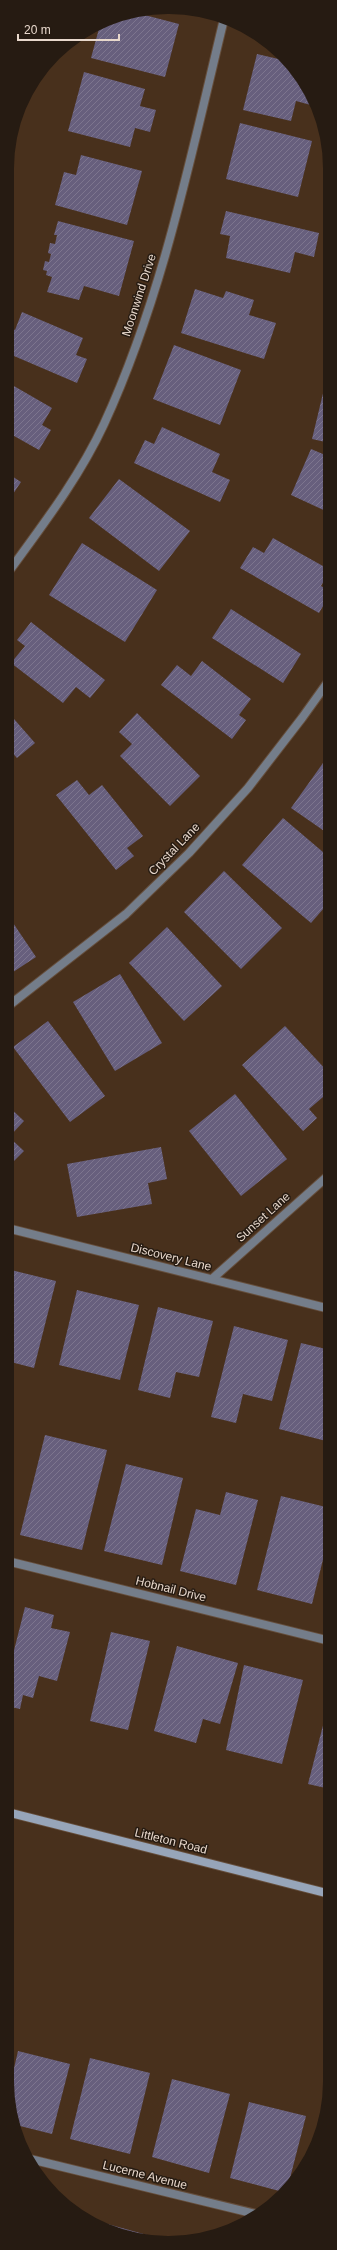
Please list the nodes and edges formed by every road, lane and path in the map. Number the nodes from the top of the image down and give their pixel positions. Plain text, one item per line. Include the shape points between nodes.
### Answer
1 (223, 24) edge
2 (14, 564) edge
3 (323, 689) edge
4 (14, 1002) edge
5 (323, 1180) edge
6 (14, 1230) edge
7 (212, 1279) junction
8 (323, 1307) edge
9 (14, 1563) edge
10 (323, 1639) edge
11 (14, 1814) edge
12 (323, 1892) edge
13 (35, 2159) edge
14 (250, 2213) edge

1 - 2 street, Moonwind Drive via 182,193 149,311 104,424 52,511
3 - 4 street, Crystal Lane via 248,788 189,853 126,914
5 - 7 street, Sunset Lane
6 - 7 street, Discovery Lane
7 - 8 street, Discovery Lane
9 - 10 street, Hobnail Drive
11 - 12 street, Littleton Road
13 - 14 street, Lucerne Avenue

